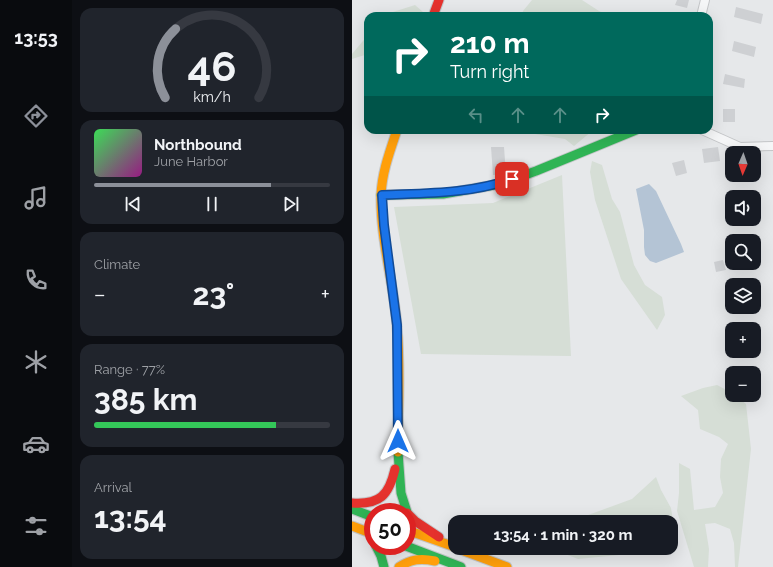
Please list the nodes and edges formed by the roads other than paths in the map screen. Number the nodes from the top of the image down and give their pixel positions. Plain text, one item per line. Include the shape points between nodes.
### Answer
1 (439, 0) edge
2 (705, 0) edge
3 (434, 12) edge
4 (702, 12) edge
5 (396, 134) edge
6 (626, 134) edge
7 (711, 134) edge
8 (773, 146) edge
9 (382, 195) junction
10 (398, 450) junction
11 (352, 502) edge
12 (402, 503) edge
13 (352, 509) edge
14 (364, 514) edge
15 (416, 521) edge
16 (352, 527) edge
17 (364, 531) edge
18 (416, 533) edge
19 (364, 536) edge
20 (448, 542) edge
21 (448, 545) edge
22 (416, 550) edge
23 (380, 555) edge
24 (475, 555) edge
25 (457, 565) edge
26 (384, 567) edge
27 (399, 567) edge
28 (507, 567) edge

1 - 3 main road
2 - 4 street
5 - 9 main road via 385,169
6 - 9 main road via 500,184 443,194
7 - 8 street via 740,147
9 - 10 main road via 397,325
10 - 11 main road via 393,482 387,492 373,502
10 - 12 main road
13 - 14 main road
15 - 20 main road
16 - 17 main road
16 - 19 main road
18 - 21 main road
22 - 25 main road
23 - 26 main road
24 - 28 main road
25 - 27 main road via 418,559 408,561

